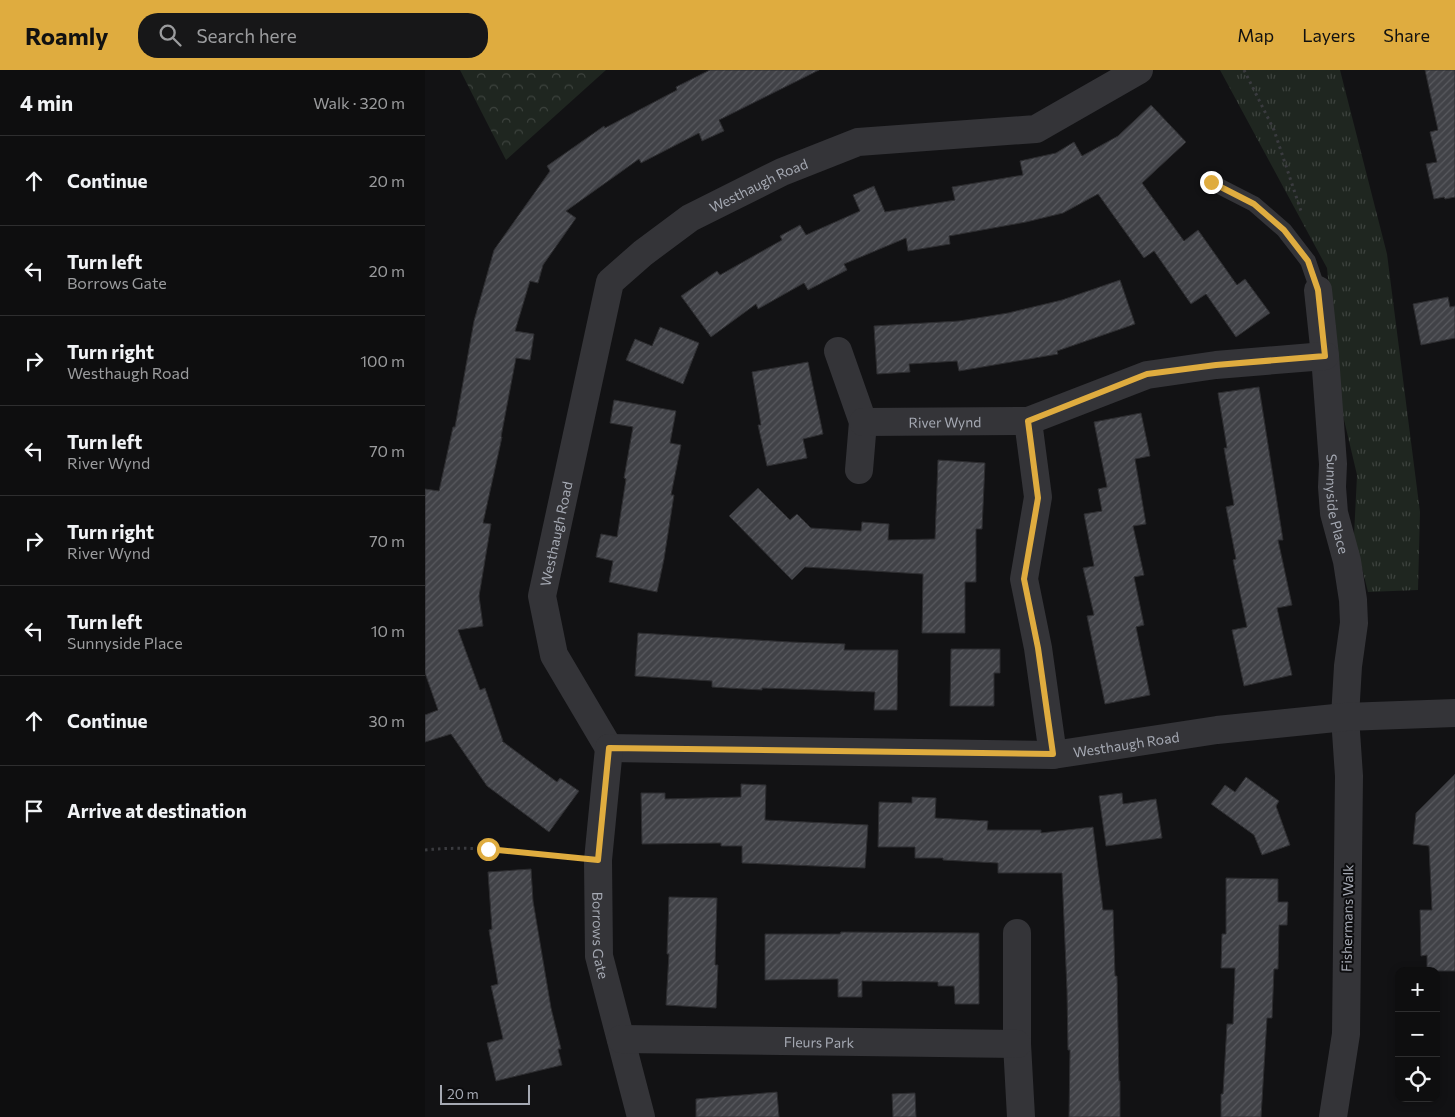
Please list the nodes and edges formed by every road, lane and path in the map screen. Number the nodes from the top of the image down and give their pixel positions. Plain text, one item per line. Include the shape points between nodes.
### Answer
1 (1139, 70) edge
2 (1244, 70) edge
3 (1211, 182) dead end
4 (1305, 222) dead end
5 (1318, 290) joint
6 (838, 352) dead end
7 (1325, 356) junction
8 (1028, 421) junction
9 (863, 422) junction
10 (859, 470) dead end
11 (1455, 713) edge
12 (1345, 717) junction
13 (609, 748) junction
14 (1053, 754) junction
15 (425, 850) edge
16 (598, 860) junction
17 (1017, 933) dead end
18 (621, 1039) junction
19 (1017, 1044) junction
20 (641, 1117) edge
21 (1021, 1117) edge
22 (1333, 1117) edge

1 - 13 street, Westhaugh Road via 1036,129 858,142 782,172 690,218 610,282 542,596 554,655
2 - 4 path via 1274,130
3 - 5 lane via 1254,204 1284,230 1308,261
5 - 7 street, Sunnyside Place
6 - 9 street
7 - 8 street, River Wynd via 1147,374
7 - 12 street, Sunnyside Place via 1333,512 1347,561 1353,600 1354,623
8 - 9 street, River Wynd
8 - 14 street via 1038,498 1024,579 1038,648
9 - 10 street
11 - 12 street, Westhaugh Road
12 - 14 street, Westhaugh Road via 1217,730
12 - 22 street, Fishermans Walk via 1349,776 1346,1034
13 - 14 street, Westhaugh Road
13 - 16 street, Borrows Gate
15 - 16 path via 449,847 488,849
16 - 18 street, Borrows Gate via 599,956
17 - 19 street
18 - 19 street, Fleurs Park
18 - 20 street, Borrows Gate
19 - 21 street

